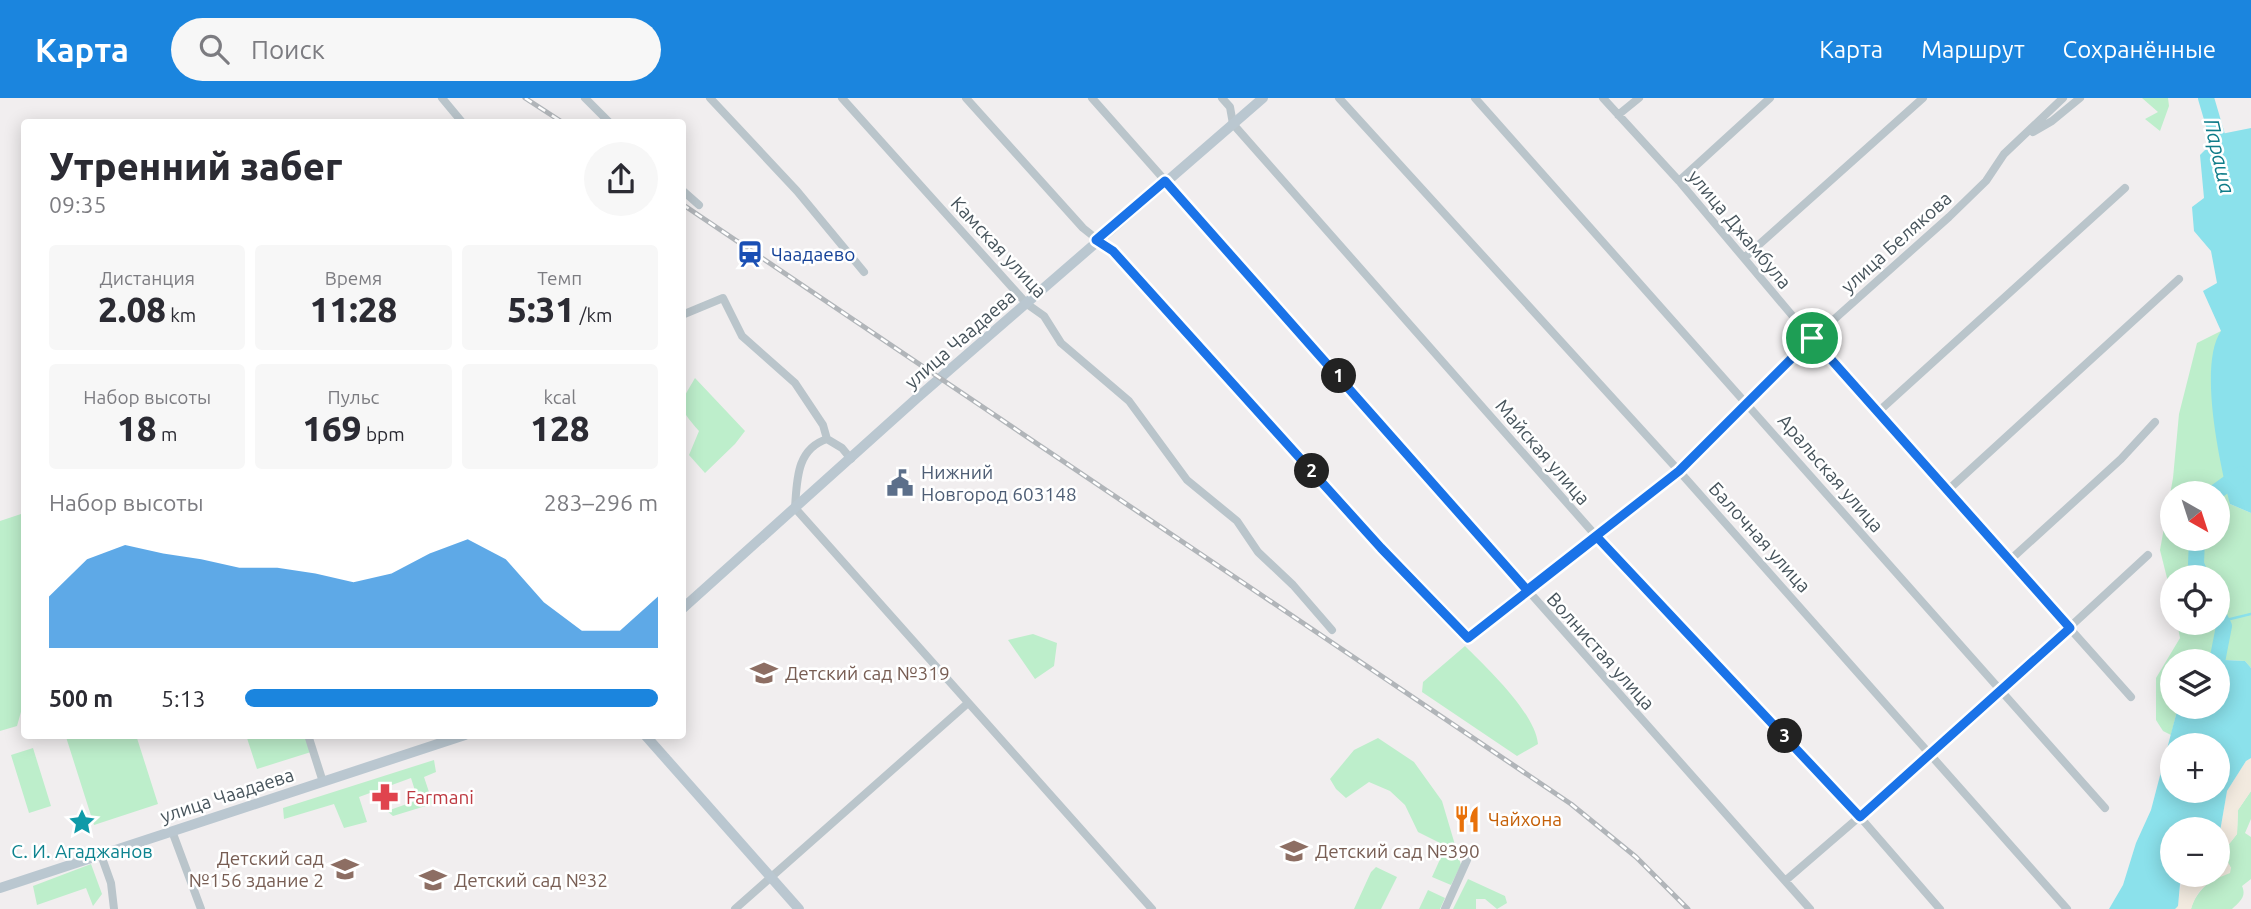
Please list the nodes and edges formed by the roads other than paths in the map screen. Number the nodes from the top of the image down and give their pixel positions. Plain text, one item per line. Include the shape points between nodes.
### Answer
1 (442, 98) edge
2 (584, 98) edge
3 (710, 98) edge
4 (842, 98) edge
5 (966, 98) edge
6 (1092, 98) edge
7 (1222, 98) edge
8 (1262, 98) edge
9 (1339, 98) edge
10 (1475, 98) edge
11 (1603, 98) edge
12 (1639, 98) edge
13 (1770, 98) edge
14 (1923, 98) edge
15 (2063, 98) edge
16 (2080, 98) edge
17 (1618, 115) junction
18 (460, 119) edge
19 (606, 119) edge
20 (1233, 124) junction
21 (2021, 138) junction
22 (1165, 181) junction
23 (1679, 181) junction
24 (2125, 188) dead end
25 (686, 194) edge
26 (699, 205) dead end
27 (1096, 240) junction
28 (1744, 258) junction
29 (864, 272) dead end
30 (2179, 279) dead end
31 (1027, 304) junction
32 (686, 313) edge
33 (1812, 338) junction
34 (1748, 404) junction
35 (1878, 412) junction
36 (2155, 422) dead end
37 (827, 439) junction
38 (851, 459) junction
39 (1679, 471) junction
40 (1948, 490) junction
41 (795, 508) junction
42 (1597, 537) junction
43 (2148, 555) dead end
44 (2010, 560) junction
45 (1527, 590) junction
46 (686, 605) edge
47 (2070, 628) junction
48 (1332, 630) dead end
49 (2001, 690) junction
50 (2131, 697) dead end
51 (968, 703) junction
52 (309, 739) edge
53 (453, 739) edge
54 (650, 739) edge
55 (1931, 755) junction
56 (323, 782) junction
57 (2105, 808) dead end
58 (1860, 817) junction
59 (172, 831) junction
60 (101, 855) junction
61 (1467, 860) dead end
62 (771, 877) junction
63 (1786, 881) junction
64 (0, 888) edge
65 (114, 909) edge
66 (201, 909) edge
67 (735, 909) edge
68 (799, 909) edge
69 (1152, 909) edge
70 (1445, 909) edge
71 (1810, 909) edge
72 (1940, 909) edge
73 (2067, 909) edge

1 - 18 street
2 - 19 street
3 - 29 street via 797,191
4 - 31 street, Камская улица
5 - 27 street
6 - 22 street, Волнистая улица
7 - 20 street, Майская улица via 1230,107
8 - 20 street, улица Чаадаева
9 - 39 street, Балочная улица
10 - 34 street, Аральская улица
11 - 17 street, улица Джамбула
12 - 17 street
13 - 23 street
14 - 28 street
15 - 21 street, улица Белякова
16 - 21 street, улица Белякова
17 - 23 street, улица Джамбула
20 - 22 street, улица Чаадаева
20 - 42 street, Майская улица
21 - 33 street, улица Белякова via 1950,217
22 - 27 street, улица Чаадаева
22 - 45 street, Волнистая улица
23 - 28 street, улица Джамбула
24 - 35 street
25 - 26 street
27 - 31 street, улица Чаадаева
27 - 45 street, улица Белякова via 1113,251 1468,638
28 - 33 street, улица Джамбула
30 - 40 street
31 - 38 street, улица Чаадаева
31 - 48 street, Камская улица via 1044,316 1061,343 1129,401 1187,480 1237,521 1258,552
32 - 37 street via 723,298 742,336 795,383
33 - 34 street, улица Белякова
33 - 35 street, улица Джамбула
34 - 39 street, улица Белякова
34 - 49 street, Аральская улица
35 - 40 street, улица Джамбула
36 - 44 street
37 - 38 street
37 - 41 street via 811,447 801,461
38 - 41 street, улица Чаадаева
39 - 42 street, улица Белякова
39 - 55 street, Балочная улица
40 - 44 street, улица Джамбула
41 - 46 street, улица Чаадаева
41 - 51 street
42 - 45 street, улица Белякова
42 - 58 street, Майская улица
43 - 47 street
44 - 47 street, улица Джамбула
45 - 63 street, Волнистая улица
47 - 49 street
47 - 50 street, улица Джамбула
49 - 55 street
49 - 57 street, Аральская улица
51 - 62 street
51 - 69 street
52 - 56 street
53 - 56 street, улица Чаадаева
54 - 62 street
55 - 58 street
55 - 73 street, Балочная улица
56 - 59 street, улица Чаадаева
58 - 63 street
58 - 72 street, Майская улица
59 - 60 street, улица Чаадаева
59 - 66 street
60 - 64 street, улица Чаадаева
60 - 65 street
61 - 70 street
62 - 67 street
62 - 68 street
63 - 71 street, Волнистая улица

